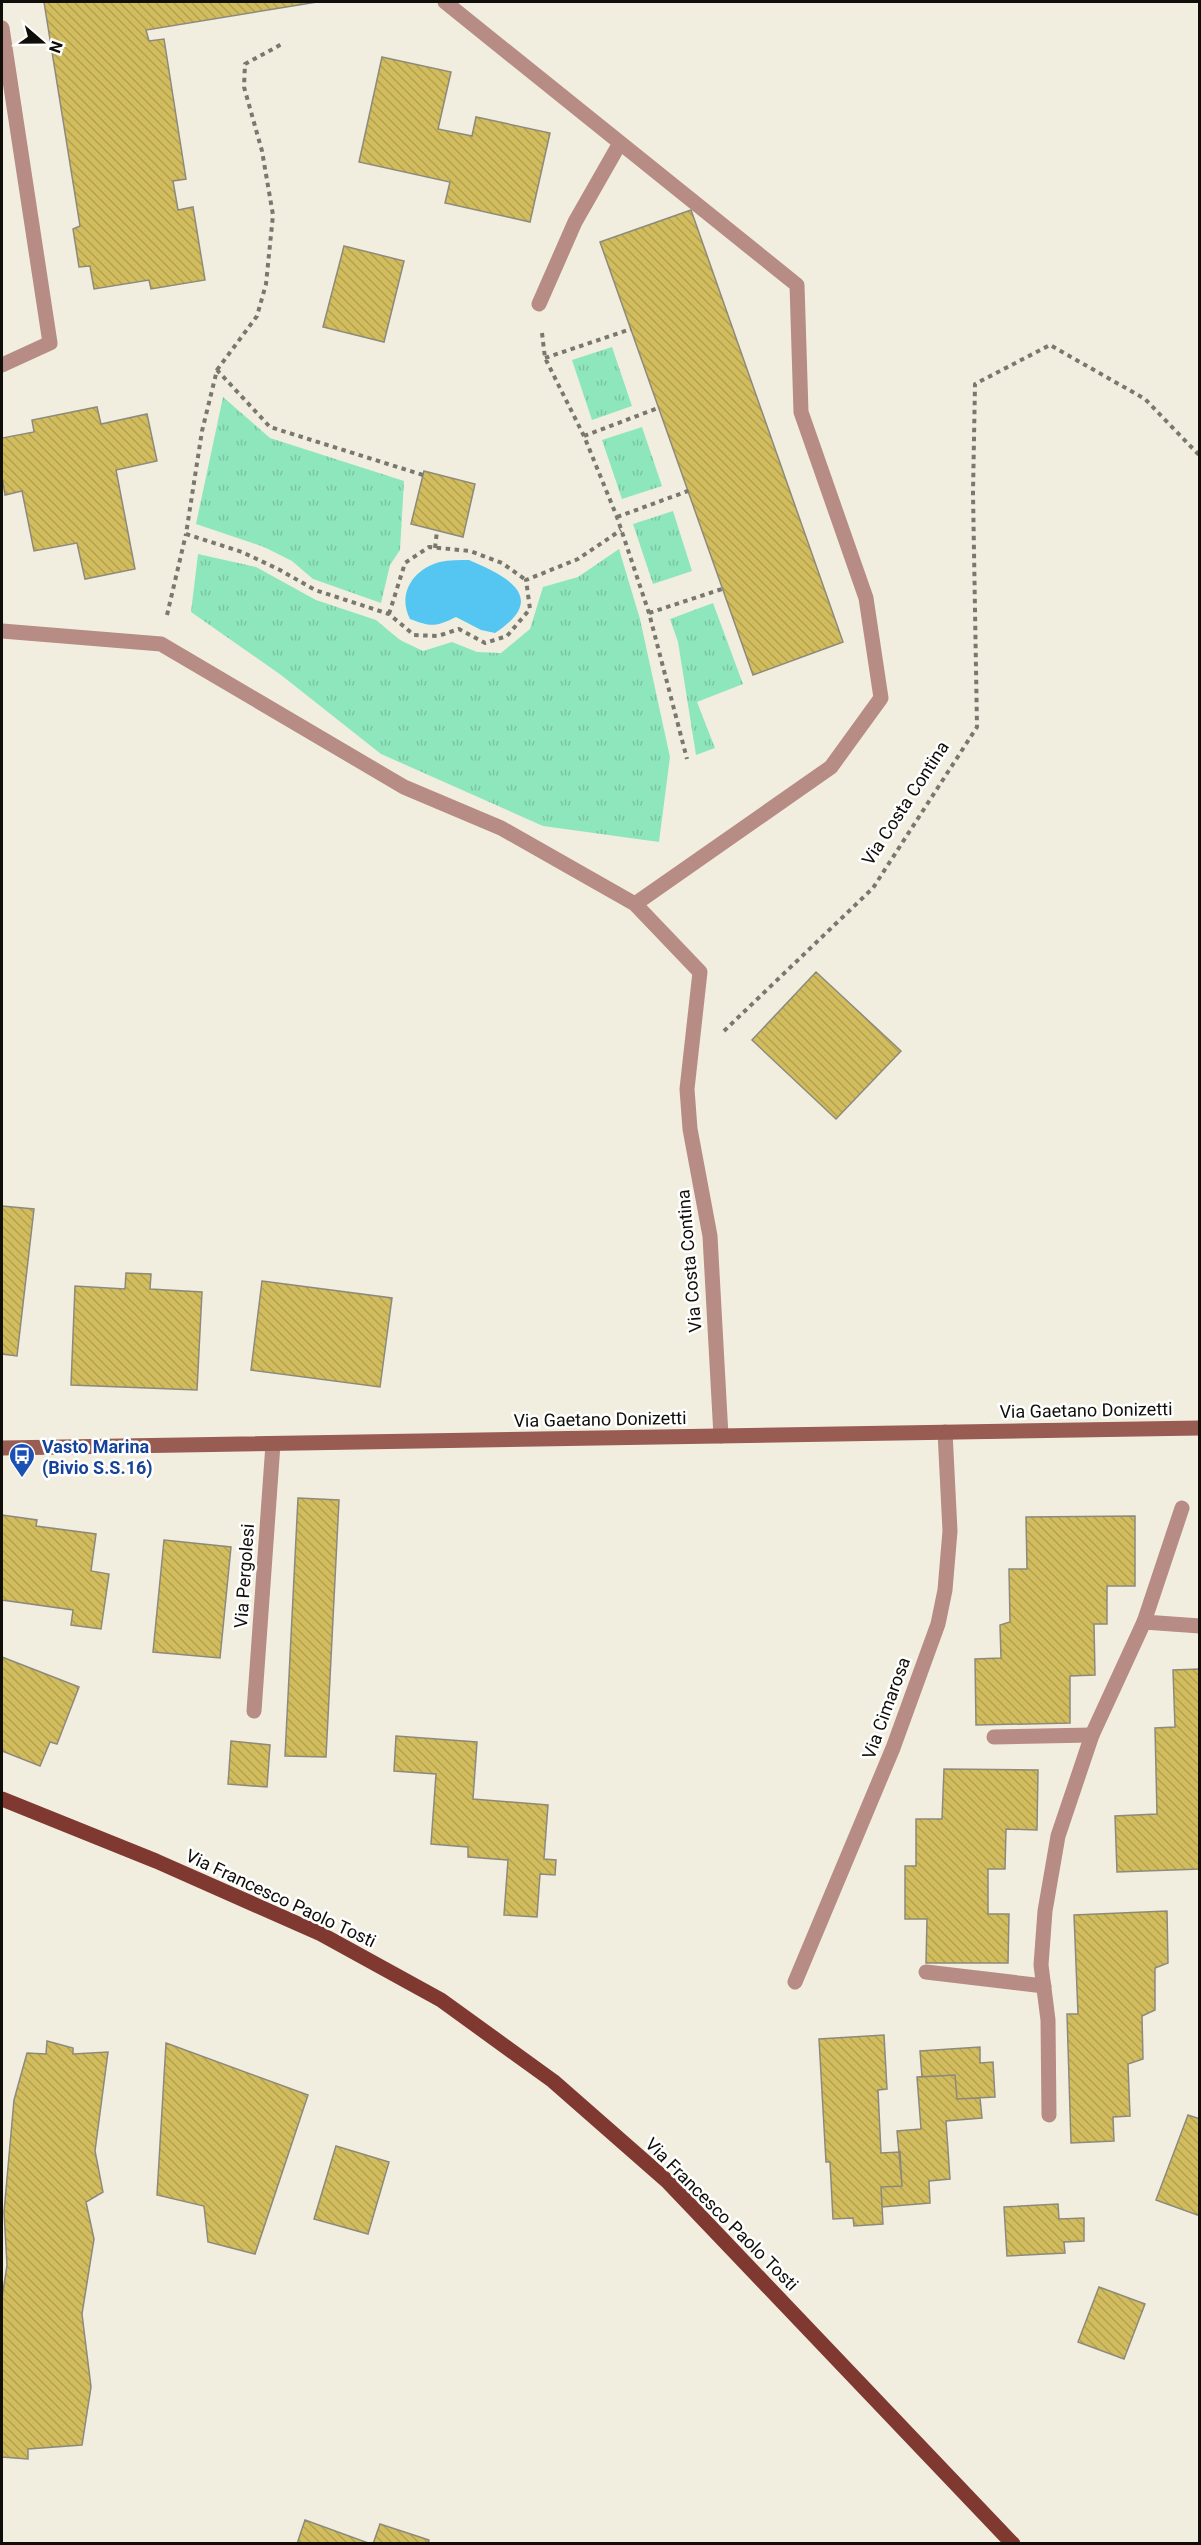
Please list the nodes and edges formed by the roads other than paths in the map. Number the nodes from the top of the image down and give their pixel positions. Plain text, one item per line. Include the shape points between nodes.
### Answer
1 (445, 2) edge
2 (2, 28) edge
3 (620, 143) junction
4 (539, 304) road end
5 (2, 365) edge
6 (2, 631) edge
7 (636, 904) junction
8 (1200, 1428) edge
9 (945, 1432) junction
10 (722, 1436) junction
11 (273, 1444) junction
12 (2, 1448) edge
13 (1182, 1508) dead end
14 (1144, 1622) junction
15 (1200, 1626) edge
16 (254, 1711) dead end
17 (1092, 1735) junction
18 (994, 1737) dead end
19 (2, 1799) edge
20 (926, 1972) dead end
21 (795, 1983) dead end
22 (1044, 1986) junction
23 (1049, 2115) dead end
24 (1014, 2544) edge

1 - 3 street
2 - 5 street via 50,343
3 - 4 street via 575,222
3 - 7 street via 797,285 801,412 866,598 880,698 831,767
6 - 7 street via 161,644 404,787 501,828
7 - 10 street, Via Costa Contina via 700,972 687,1089 690,1129 710,1236
8 - 9 street, Via Gaetano Donizetti
9 - 10 street, Via Gaetano Donizetti
9 - 21 street, Via Cimarosa via 950,1532 938,1624 892,1748
10 - 11 street, Via Gaetano Donizetti
11 - 12 street, Via Gaetano Donizetti
11 - 16 street, Via Pergolesi
13 - 14 street
14 - 15 street
14 - 17 street
17 - 18 street
17 - 22 street via 1058,1836 1045,1911 1041,1965
19 - 24 main road, Via Francesco Paolo Tosti via 321,1934 441,2000 554,2081 667,2181
20 - 22 street
22 - 23 street

